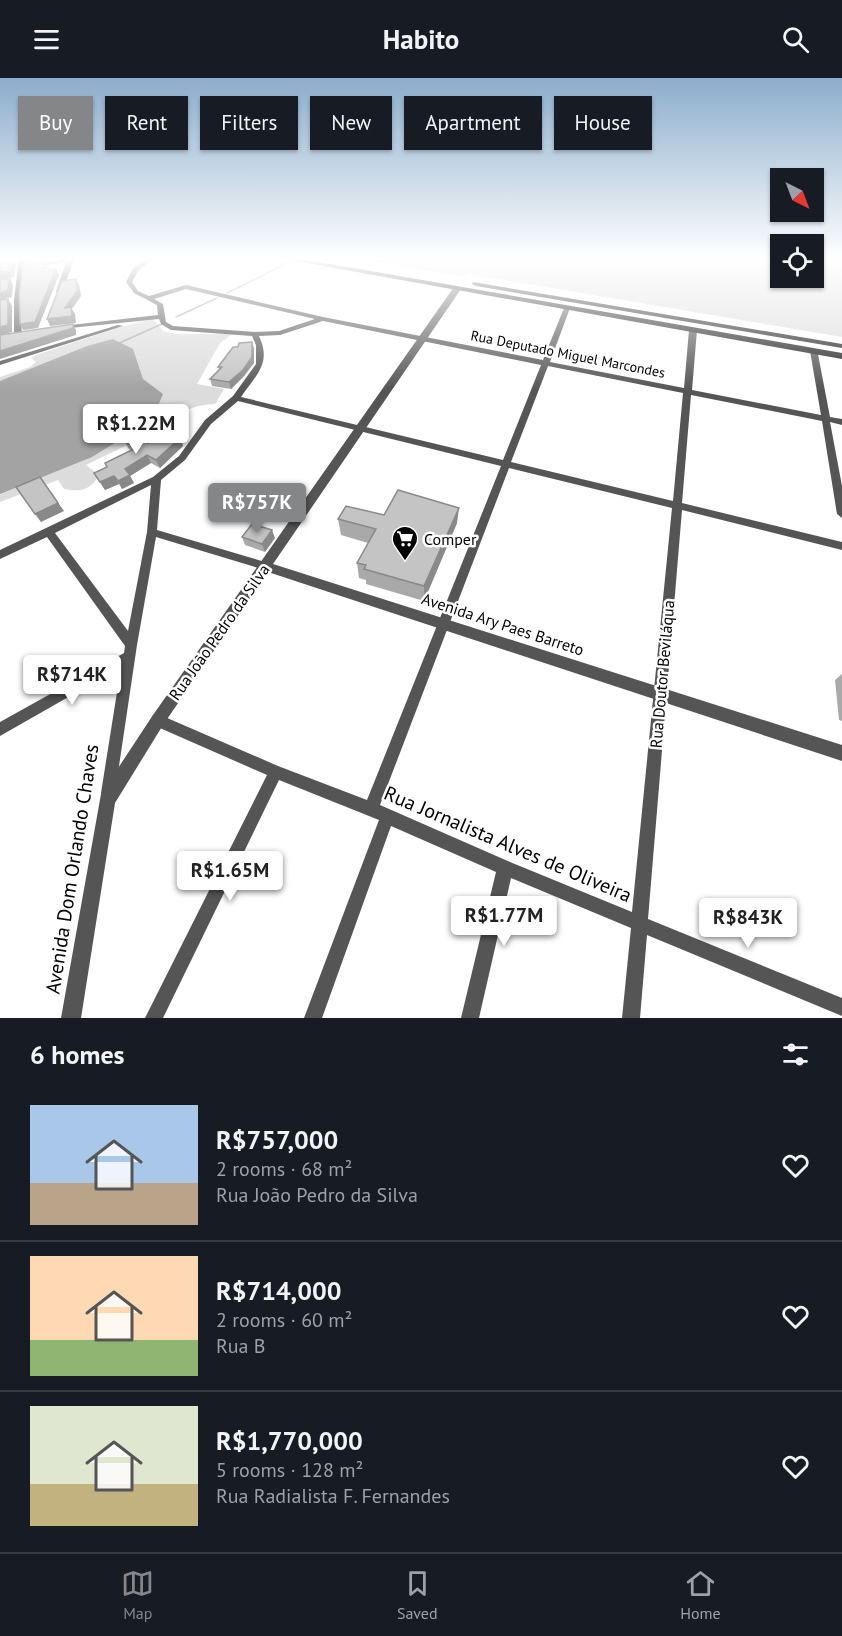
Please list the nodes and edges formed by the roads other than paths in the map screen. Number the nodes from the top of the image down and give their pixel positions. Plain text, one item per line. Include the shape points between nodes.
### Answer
1 (17, 302) edge
2 (156, 302) edge
3 (250, 302) edge
4 (448, 302) edge
5 (531, 302) edge
6 (583, 302) edge
7 (567, 308) junction
8 (162, 316) junction
9 (323, 319) junction
10 (132, 322) junction
11 (52, 330) edge
12 (693, 330) junction
13 (255, 334) junction
14 (9, 338) edge
15 (423, 339) junction
16 (842, 346) edge
17 (814, 351) junction
18 (842, 356) edge
19 (0, 363) edge
20 (544, 364) junction
21 (685, 390) junction
22 (236, 398) junction
23 (825, 419) junction
24 (842, 422) edge
25 (359, 430) junction
26 (505, 466) junction
27 (156, 479) junction
28 (675, 506) junction
29 (842, 514) edge
30 (48, 531) junction
31 (152, 532) junction
32 (842, 546) edge
33 (0, 555) edge
34 (266, 566) junction
35 (443, 624) junction
36 (130, 651) junction
37 (660, 692) junction
38 (158, 720) junction
39 (0, 729) edge
40 (842, 753) edge
41 (276, 772) junction
42 (107, 800) junction
43 (371, 808) junction
44 (387, 817) junction
45 (505, 868) junction
46 (640, 923) junction
47 (842, 1007) edge
48 (71, 1018) edge
49 (154, 1018) edge
50 (313, 1018) edge
51 (470, 1018) edge
52 (631, 1018) edge

1 - 14 street via 22,335
2 - 8 street
3 - 9 street, Rua Deputado Miguel Marcondes
4 - 15 street, Rua João Pedro da Silva
5 - 7 main road
6 - 16 main road
7 - 12 main road
7 - 20 street
8 - 10 street
8 - 13 street via 171,328 181,330
9 - 13 street via 290,331
9 - 15 street, Rua Deputado Miguel Marcondes
10 - 11 street
10 - 19 street
12 - 17 main road
12 - 21 street, Rua Doutor Beviláqua
13 - 22 street via 260,345 260,364
15 - 20 street, Rua Deputado Miguel Marcondes
15 - 25 street, Rua João Pedro da Silva
17 - 18 main road
17 - 23 street
20 - 21 street, Rua Deputado Miguel Marcondes
20 - 26 street
21 - 23 street, Rua Deputado Miguel Marcondes
21 - 28 street, Rua Doutor Beviláqua
22 - 25 street
22 - 27 street via 208,422 182,458
23 - 24 street, Rua Deputado Miguel Marcondes
23 - 29 street
25 - 26 street
25 - 34 street, Rua João Pedro da Silva
26 - 28 street
26 - 35 street
27 - 30 street
27 - 31 street, Avenida Dom Orlando Chaves
28 - 32 street
28 - 37 street, Rua Doutor Beviláqua
30 - 33 street
30 - 36 street
31 - 34 street, Avenida Ary Paes Barreto
31 - 36 street, Avenida Dom Orlando Chaves
34 - 35 street, Avenida Ary Paes Barreto
34 - 38 street, Rua João Pedro da Silva
35 - 37 street, Avenida Ary Paes Barreto
35 - 43 street
36 - 39 street
36 - 42 street, Avenida Dom Orlando Chaves
37 - 40 street, Avenida Ary Paes Barreto
37 - 46 street, Rua Doutor Beviláqua
38 - 41 street, Rua Jornalista Alves de Oliveira
38 - 42 street, Rua João Pedro da Silva
41 - 43 street, Rua Jornalista Alves de Oliveira
41 - 49 street
42 - 48 street, Avenida Dom Orlando Chaves
43 - 44 street, Rua Jornalista Alves de Oliveira
44 - 45 street, Rua Jornalista Alves de Oliveira
44 - 50 street
45 - 46 street, Rua Jornalista Alves de Oliveira
45 - 51 street
46 - 47 street, Rua Jornalista Alves de Oliveira
46 - 52 street, Rua Doutor Beviláqua

